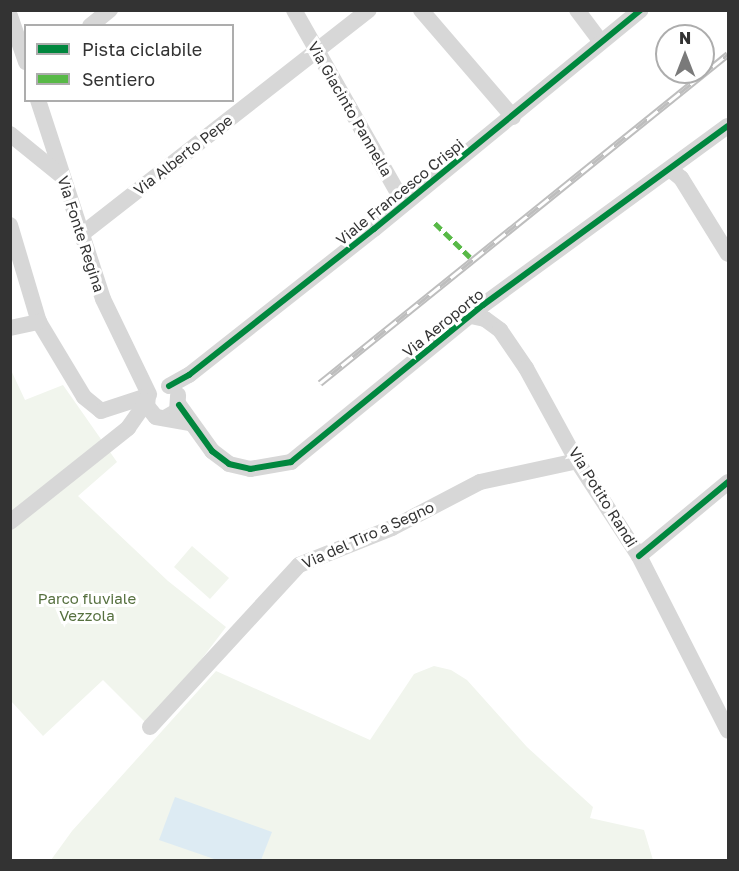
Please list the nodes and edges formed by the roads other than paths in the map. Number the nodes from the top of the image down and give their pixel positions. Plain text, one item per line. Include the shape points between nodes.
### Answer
1 (110, 10) edge
2 (369, 10) edge
3 (421, 10) edge
4 (577, 10) edge
5 (641, 10) edge
6 (293, 12) edge
7 (10, 16) edge
8 (92, 24) edge
9 (601, 42) junction
10 (317, 50) junction
11 (24, 56) edge
12 (39, 102) edge
13 (513, 117) junction
14 (729, 126) edge
15 (10, 134) edge
16 (671, 170) junction
17 (63, 177) junction
18 (404, 204) junction
19 (10, 225) edge
20 (82, 234) junction
21 (729, 255) edge
22 (471, 316) junction
23 (39, 322) junction
24 (10, 328) edge
25 (161, 395) junction
26 (160, 418) junction
27 (191, 423) junction
28 (128, 428) junction
29 (578, 461) junction
30 (723, 487) edge
31 (729, 505) edge
32 (10, 522) edge
33 (639, 556) junction
34 (150, 727) dead end
35 (729, 731) edge

1 - 8 street
2 - 10 street, Via Alberto Pepe
3 - 13 street
4 - 9 street
5 - 9 street, Viale Francesco Crispi
6 - 10 street, Via Giacinto Pannella
7 - 11 street
9 - 13 street, Viale Francesco Crispi
10 - 18 street, Via Giacinto Pannella
10 - 20 street, Via Alberto Pepe
12 - 17 street, Via Fonte Regina
13 - 18 street, Viale Francesco Crispi
14 - 16 street, Via Aeroporto
15 - 17 street
16 - 21 street via 681,178
16 - 22 street, Via Aeroporto
17 - 20 street, Via Fonte Regina
18 - 25 street, Viale Francesco Crispi
19 - 23 street
20 - 25 street, Via Fonte Regina via 103,299 135,362
22 - 27 street, Via Aeroporto via 291,462 250,469 229,464 212,451
22 - 29 street, Via Potito Randi via 485,319 500,330 556,417
23 - 24 street
23 - 25 street via 84,398 96,409 106,410
25 - 26 street
25 - 26 street via 173,415
25 - 27 street, Via Aeroporto
25 - 28 street
26 - 27 street
26 - 28 street
28 - 32 street
29 - 33 street, Via Potito Randi
29 - 34 street, Via del Tiro a Segno via 480,482 392,528 299,565
30 - 31 street
30 - 33 street
33 - 35 street, Via Potito Randi

